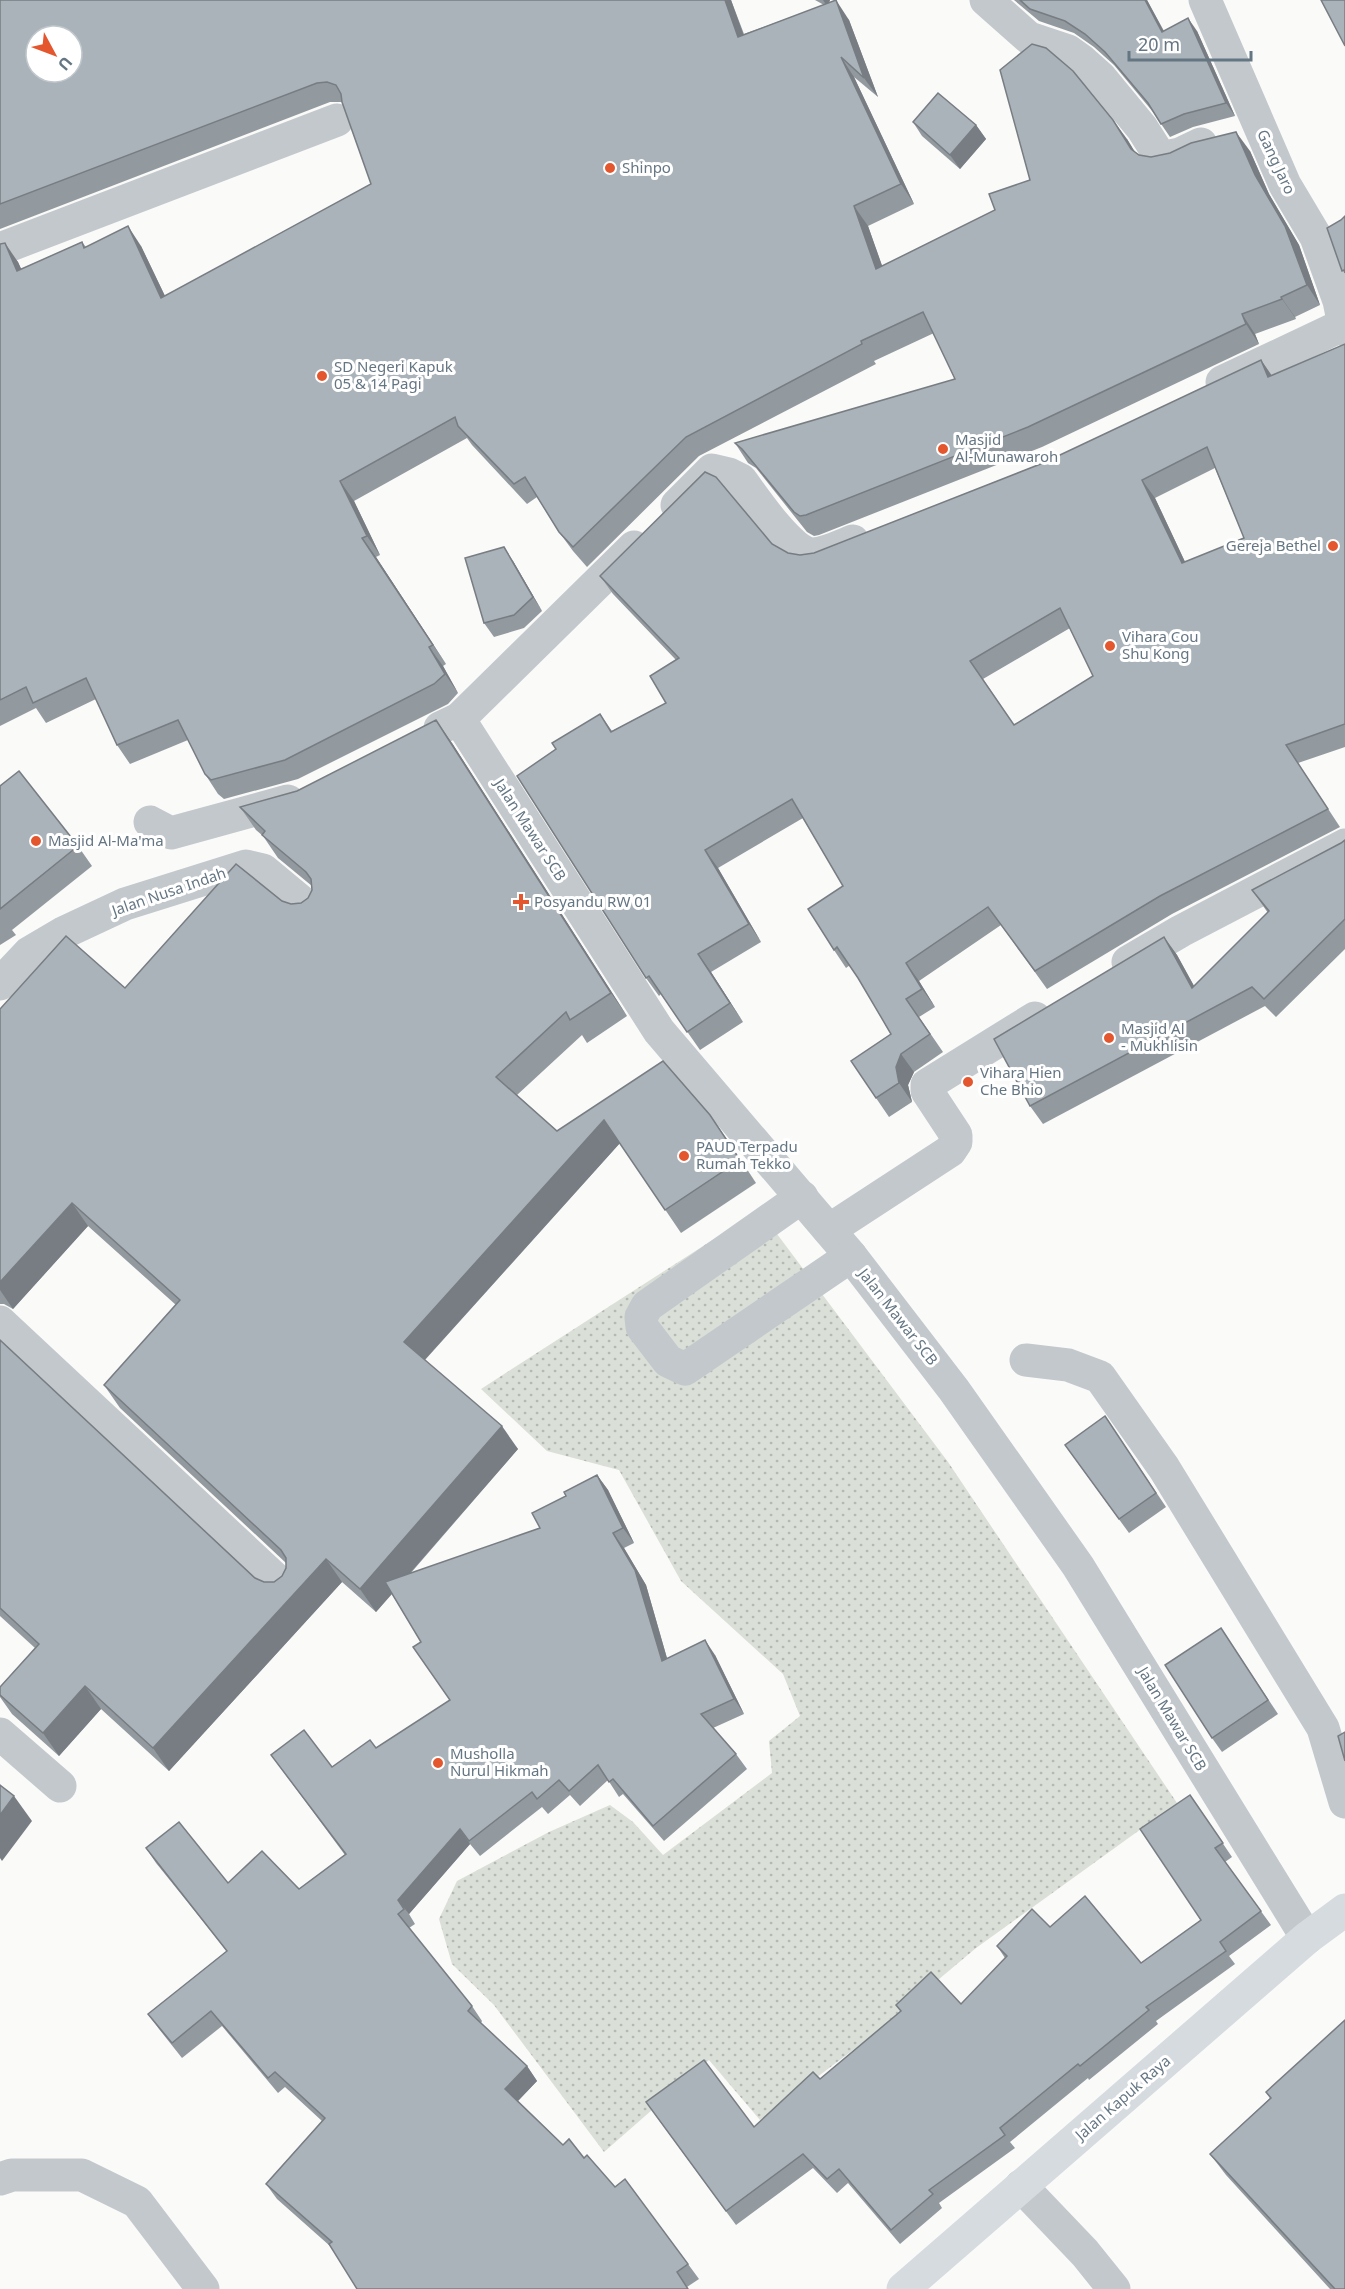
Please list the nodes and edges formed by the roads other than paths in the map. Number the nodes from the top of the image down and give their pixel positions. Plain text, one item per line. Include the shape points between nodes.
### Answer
1 (986, 0) edge
2 (1205, 0) edge
3 (337, 120) dead end
4 (1261, 129) junction
5 (1345, 222) edge
6 (1316, 237) junction
7 (0, 249) edge
8 (1344, 327) edge
9 (1196, 395) edge
10 (878, 532) edge
11 (459, 719) junction
12 (418, 740) edge
13 (315, 792) edge
14 (150, 822) dead end
15 (1345, 845) edge
16 (310, 909) edge
17 (1101, 979) edge
18 (0, 984) edge
19 (1061, 1003) edge
20 (801, 1197) junction
21 (829, 1230) junction
22 (851, 1256) junction
23 (0, 1322) edge
24 (1026, 1360) dead end
25 (284, 1587) edge
26 (0, 1734) edge
27 (60, 1786) dead end
28 (1345, 1802) edge
29 (1345, 1910) edge
30 (1307, 1938) junction
31 (0, 2179) edge
32 (1021, 2186) junction
33 (203, 2289) edge
34 (903, 2289) edge
35 (1113, 2289) edge

1 - 4 street via 1029,38 1068,51 1088,66 1142,128 1161,158
2 - 4 street, Gang Jaro
3 - 7 street
4 - 6 street, Gang Jaro via 1285,185
5 - 6 street
6 - 8 street, Gang Jaro
8 - 9 street
10 - 11 street via 810,555 795,546 741,480 712,470
11 - 12 street
11 - 20 street, Jalan Mawar SCB via 659,1031
13 - 14 street via 171,833
15 - 17 street via 1181,931
16 - 18 street, Jalan Nusa Indah via 263,870 246,866 125,904 63,933 29,953
19 - 21 street via 927,1085 927,1092 956,1135 950,1151
20 - 21 street, Jalan Mawar SCB
20 - 22 street via 647,1306 641,1317 642,1327 668,1361 685,1369
21 - 22 street, Jalan Mawar SCB
22 - 30 street, Jalan Mawar SCB via 954,1390 1078,1566
23 - 25 street
24 - 28 street via 1068,1365 1100,1377 1164,1468 1323,1728
26 - 27 street
29 - 30 main road, Jalan Kapuk Raya
30 - 32 main road, Jalan Kapuk Raya
31 - 33 street via 12,2175 82,2175 137,2202
32 - 34 main road, Jalan Kapuk Raya
32 - 35 street via 1085,2253

